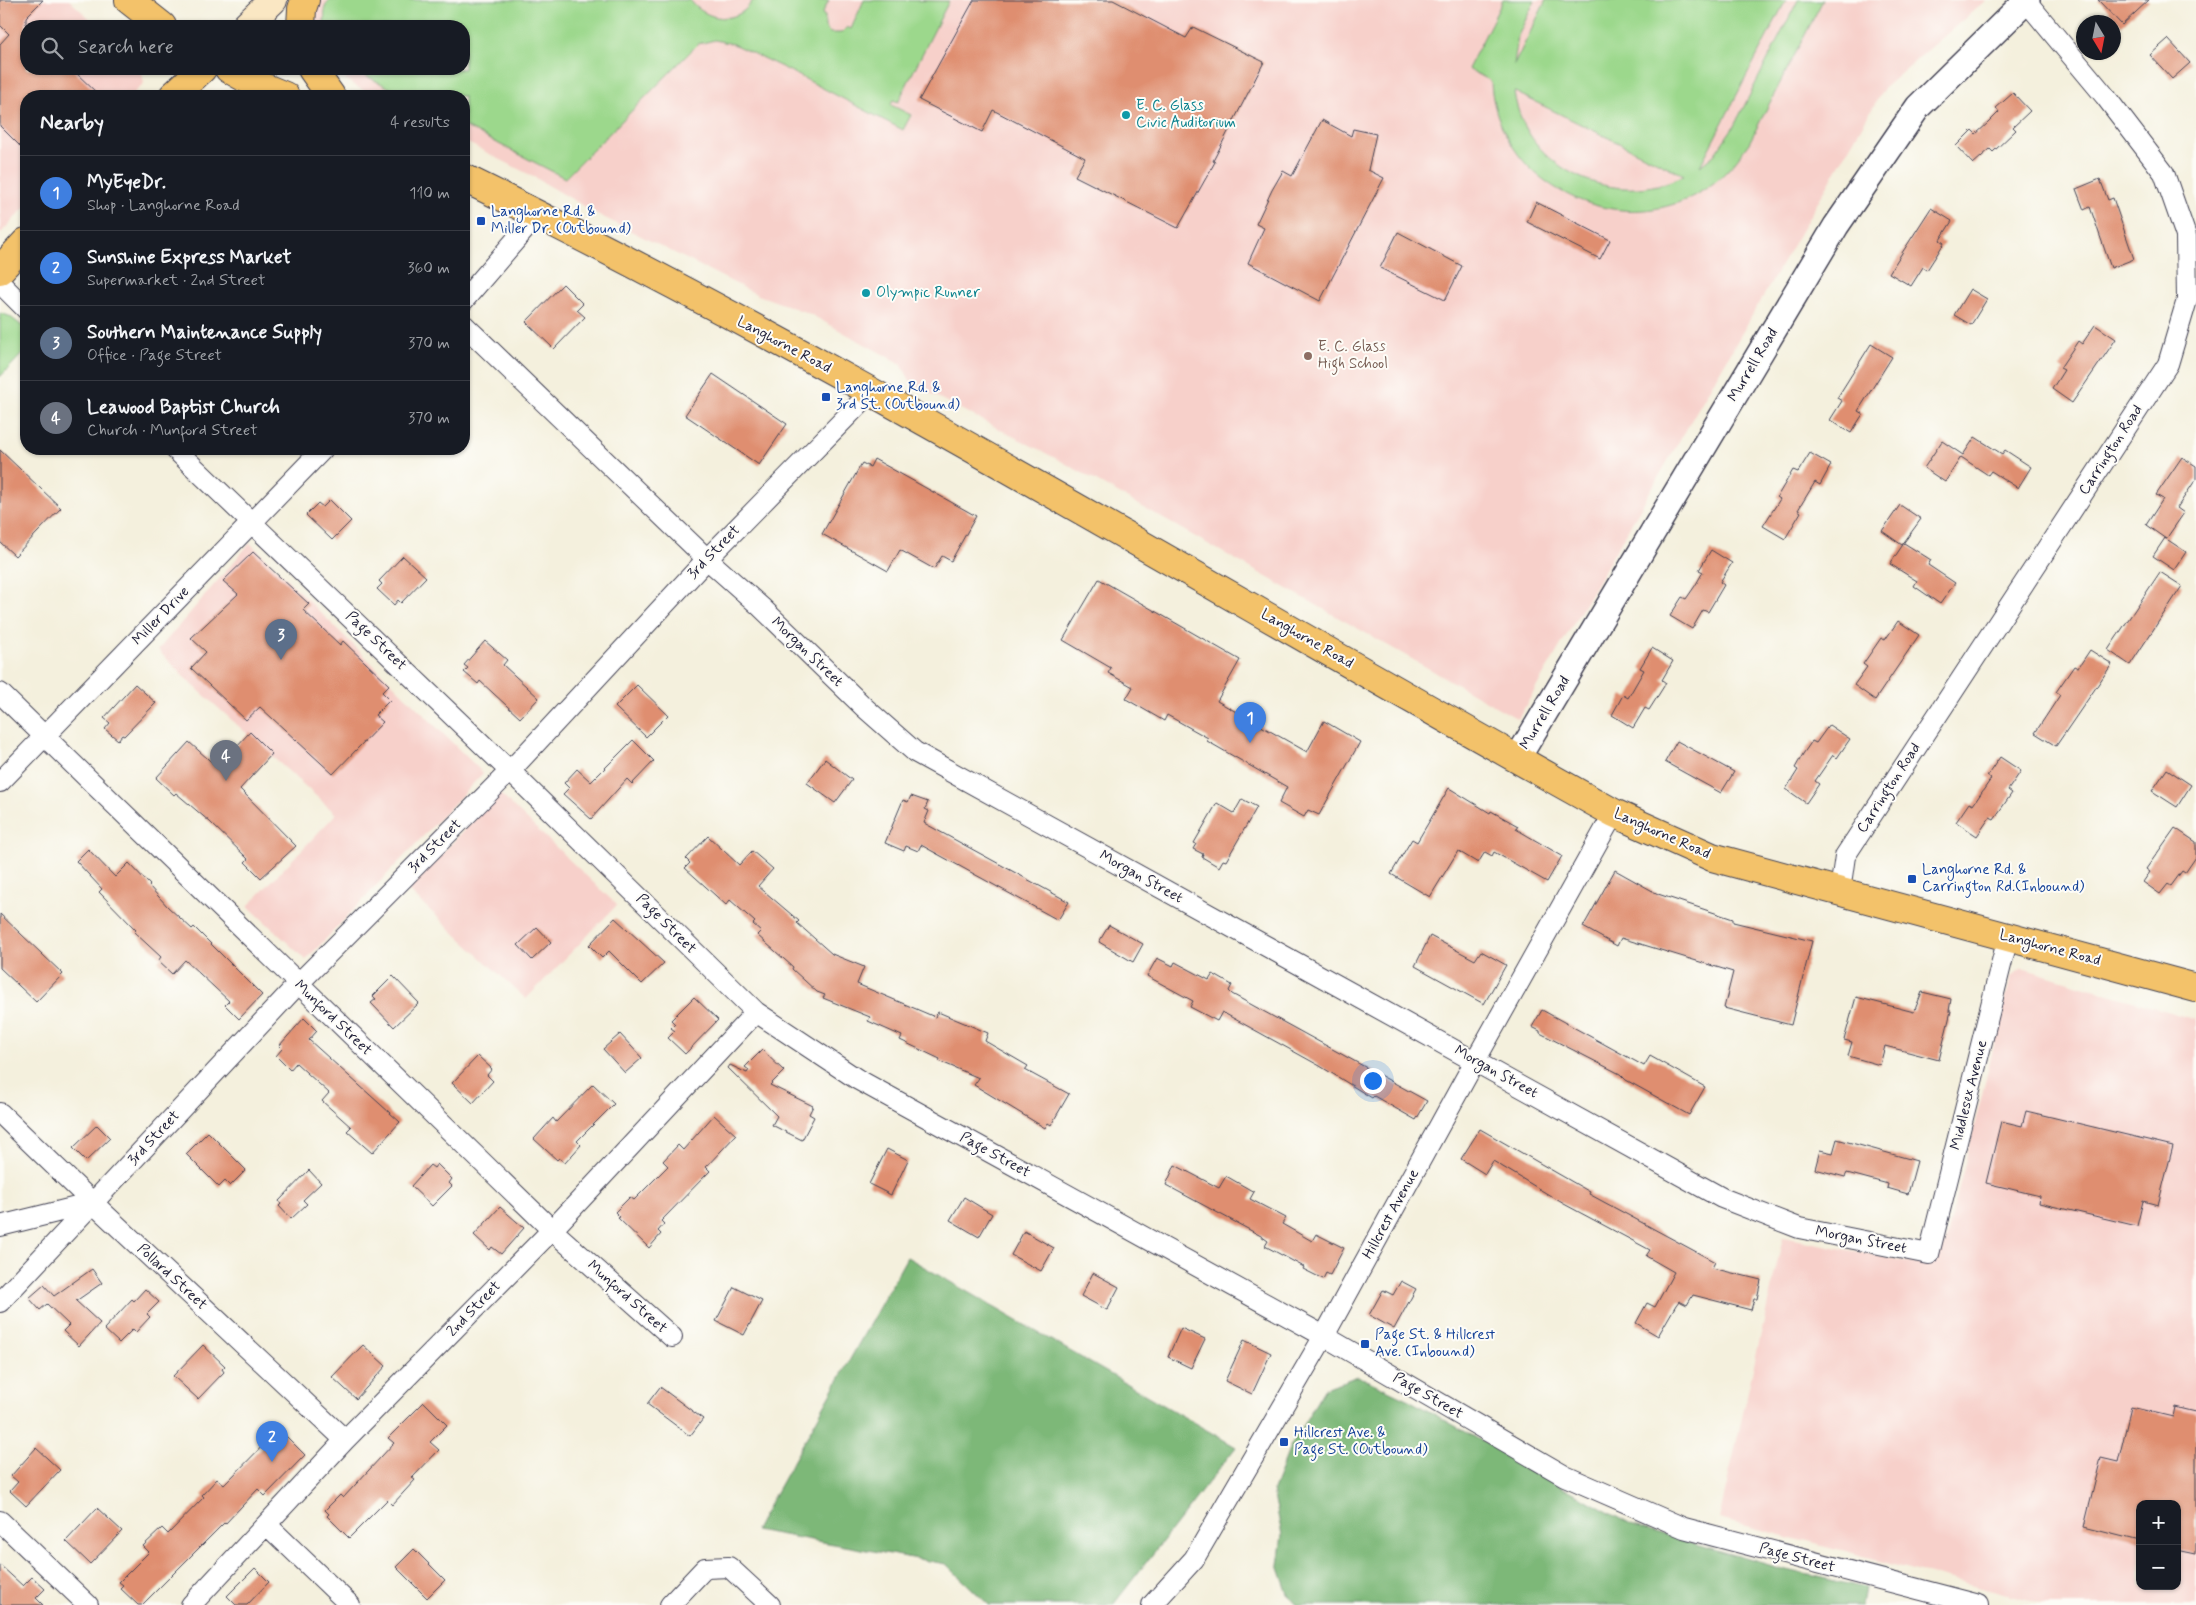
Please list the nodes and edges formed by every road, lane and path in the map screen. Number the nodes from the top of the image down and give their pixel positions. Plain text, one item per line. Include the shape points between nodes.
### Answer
1 (129, 0) edge
2 (273, 0) edge
3 (305, 0) edge
4 (2026, 1) edge
5 (154, 20) edge
6 (252, 20) edge
7 (301, 20) edge
8 (196, 75) edge
9 (240, 75) edge
10 (316, 75) edge
11 (180, 90) edge
12 (270, 90) edge
13 (327, 90) edge
14 (470, 181) edge
15 (538, 214) junction
16 (20, 248) edge
17 (0, 270) edge
18 (0, 283) edge
19 (470, 293) edge
20 (20, 303) edge
21 (470, 331) edge
22 (872, 391) junction
23 (181, 455) edge
24 (317, 455) edge
25 (252, 522) junction
26 (707, 559) junction
27 (0, 693) edge
28 (45, 735) junction
29 (1517, 759) junction
30 (510, 771) junction
31 (0, 782) edge
32 (1614, 813) junction
33 (1840, 891) junction
34 (2008, 937) junction
35 (298, 984) junction
36 (2196, 988) edge
37 (756, 1012) junction
38 (1475, 1061) junction
39 (0, 1113) edge
40 (93, 1203) junction
41 (0, 1226) edge
42 (552, 1230) junction
43 (1929, 1254) joint
44 (0, 1302) edge
45 (1324, 1336) junction
46 (672, 1337) dead end
47 (345, 1440) junction
48 (0, 1521) edge
49 (267, 1525) junction
50 (88, 1605) edge
51 (191, 1605) edge
52 (350, 1605) edge
53 (670, 1605) edge
54 (770, 1605) edge
55 (1152, 1605) edge
56 (1979, 1605) edge

1 - 5 main road
2 - 6 main road
3 - 7 main road
4 - 29 street, Murrell Road via 1918,107 1836,226
4 - 33 street, Carrington Road via 2164,173 2186,236 2188,300 2168,364 1845,856
8 - 11 main road
9 - 12 main road
10 - 13 main road
14 - 15 main road, Langhorne Road
15 - 19 street
15 - 22 main road, Langhorne Road
16 - 17 main road
18 - 20 street
21 - 26 street, Morgan Street
22 - 26 street, 3rd Street
22 - 29 main road, Langhorne Road
23 - 25 street, Page Street
24 - 25 street, Miller Drive
25 - 28 street, Miller Drive
25 - 30 street, Page Street
26 - 30 street, 3rd Street
26 - 38 street, Morgan Street via 915,752
27 - 28 street, Munford Street
28 - 31 street, Miller Drive
28 - 35 street, Munford Street
29 - 32 main road, Langhorne Road
30 - 35 street, 3rd Street
30 - 37 street, Page Street
32 - 33 main road, Langhorne Road via 1712,858
32 - 38 street, Hillcrest Avenue
33 - 34 main road, Langhorne Road
34 - 36 main road, Langhorne Road
34 - 43 street, Middlesex Avenue
35 - 40 street, 3rd Street
35 - 42 street, Munford Street
37 - 42 street, 2nd Street
37 - 45 street, Page Street via 857,1079
38 - 43 street, Morgan Street via 1722,1198 1799,1228
38 - 45 street, Hillcrest Avenue
39 - 40 street, Pollard Street
40 - 41 street
40 - 44 street, 3rd Street
40 - 47 street, Pollard Street
42 - 46 street, Munford Street
42 - 47 street, 2nd Street
45 - 55 street, Hillcrest Avenue via 1194,1559
45 - 56 street, Page Street via 1565,1476 1684,1528
47 - 49 street, 2nd Street
48 - 50 street
49 - 51 street, 2nd Street
49 - 52 street
53 - 54 street via 705,1568 729,1567

